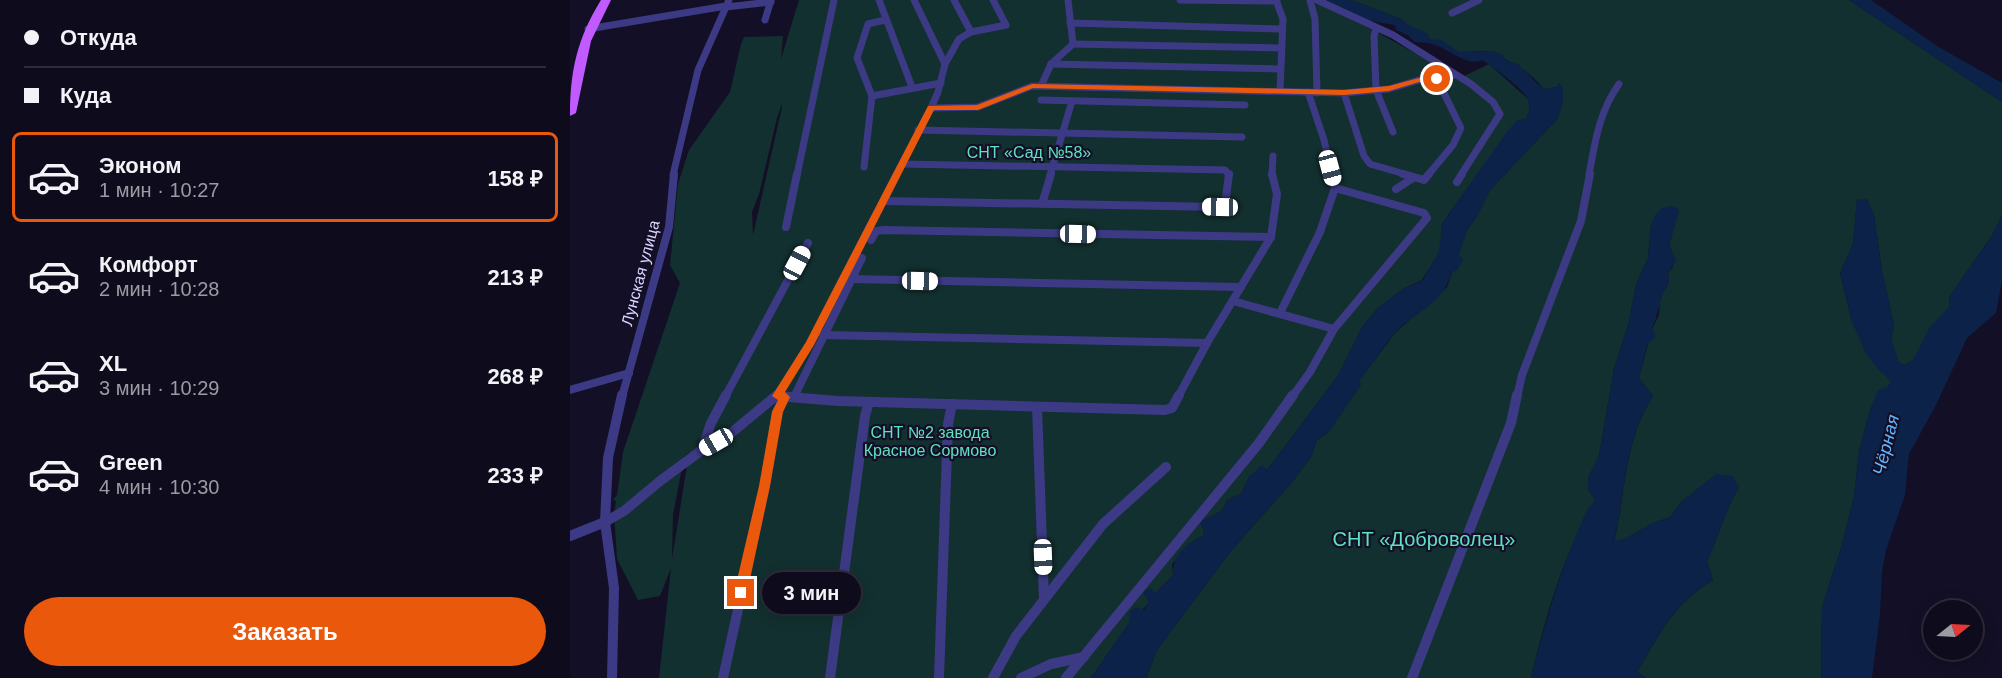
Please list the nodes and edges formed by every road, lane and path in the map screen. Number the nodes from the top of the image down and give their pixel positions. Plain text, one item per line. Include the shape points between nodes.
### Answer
1 (606, 0) edge
2 (834, 0) edge
3 (879, 0) edge
4 (914, 0) edge
5 (954, 0) edge
6 (993, 0) edge
7 (1068, 0) edge
8 (1180, 0) edge
9 (1277, 0) edge
10 (1310, 0) edge
11 (1317, 0) edge
12 (1479, 0) edge
13 (771, 1) edge
14 (727, 4) edge
15 (1452, 13) dead end
16 (765, 20) dead end
17 (885, 20) junction
18 (1070, 23) junction
19 (588, 29) junction
20 (1281, 29) junction
21 (1376, 29) junction
22 (971, 32) junction
23 (1072, 45) junction
24 (1280, 48) junction
25 (945, 64) junction
26 (1051, 64) junction
27 (1280, 69) junction
28 (1455, 75) junction
29 (1437, 79) junction
30 (941, 83) junction
31 (1619, 84) dead end
32 (1041, 86) junction
33 (912, 87) junction
34 (1376, 90) junction
35 (1280, 91) junction
36 (1308, 92) junction
37 (1317, 93) junction
38 (1344, 93) junction
39 (872, 96) junction
40 (1041, 100) dead end
41 (1072, 101) junction
42 (1245, 105) dead end
43 (931, 108) junction
44 (570, 113) edge
45 (918, 130) junction
46 (1063, 132) junction
47 (1393, 132) dead end
48 (1242, 137) dead end
49 (1273, 156) dead end
50 (902, 164) junction
51 (864, 166) dead end
52 (1053, 167) junction
53 (1413, 178) junction
54 (1457, 182) dead end
55 (1335, 188) junction
56 (1396, 189) dead end
57 (885, 201) junction
58 (1042, 204) junction
59 (786, 227) dead end
60 (1271, 237) junction
61 (808, 243) dead end
62 (851, 279) junction
63 (1241, 287) junction
64 (1233, 301) junction
65 (1280, 313) junction
66 (1334, 329) junction
67 (823, 335) junction
68 (1207, 343) junction
69 (629, 374) junction
70 (570, 390) edge
71 (785, 397) junction
72 (869, 402) junction
73 (952, 404) junction
74 (1037, 407) junction
75 (702, 450) junction
76 (1166, 467) dead end
77 (605, 522) junction
78 (570, 537) edge
79 (1044, 599) junction
80 (1084, 657) junction
81 (612, 678) edge
82 (723, 678) edge
83 (830, 678) edge
84 (939, 678) edge
85 (993, 678) edge
86 (1021, 678) edge
87 (1066, 678) edge
88 (1412, 678) edge

1 - 19 main road
2 - 59 street
3 - 17 street
4 - 25 street
5 - 22 street
6 - 22 street via 1006,25
7 - 18 street
8 - 9 street
9 - 20 street via 1283,19
10 - 37 street via 1315,19
11 - 21 street
12 - 15 street
13 - 14 street
13 - 16 street
14 - 19 street
14 - 69 street, Лунская улица via 698,70 673,177 669,227
17 - 33 street
17 - 39 street via 867,25 857,58
18 - 20 street
18 - 23 street
19 - 44 main road
20 - 24 street
21 - 28 street via 1393,35
21 - 34 street
22 - 25 street via 959,39
23 - 24 street
23 - 26 street
24 - 27 street
25 - 30 street
26 - 27 street
26 - 32 street
27 - 35 street
28 - 29 street
28 - 54 street via 1483,92 1500,114
29 - 34 street
29 - 53 street via 1461,128 1428,177
30 - 33 street
30 - 43 street
31 - 88 street via 1599,121 1581,221 1522,375 1511,423
32 - 35 street
32 - 43 street via 978,107
33 - 39 street
34 - 38 street
34 - 47 street
35 - 36 street
36 - 37 street
36 - 55 street
37 - 38 street
38 - 53 street via 1370,164
39 - 51 street
40 - 41 street
41 - 42 street
41 - 46 street
43 - 45 street
45 - 46 street
45 - 50 street
46 - 48 street
46 - 52 street
49 - 60 street via 1271,170 1277,194
50 - 52 street
50 - 57 street
52 - 58 street
52 - 58 street via 1225,170 1229,174 1226,205
53 - 56 street
55 - 65 street via 1320,232
55 - 66 street via 1424,213 1427,218
57 - 58 street
57 - 71 street
60 - 62 street via 884,230 874,233
60 - 63 street
61 - 75 street via 711,423
62 - 63 street
62 - 67 street
63 - 64 street
64 - 65 street
64 - 68 street
65 - 66 street
66 - 80 street via 1311,372 1259,442
67 - 68 street
67 - 71 street
68 - 74 street via 1172,408
69 - 70 street
69 - 77 street, Лунская улица via 608,458
71 - 72 street
71 - 75 street
71 - 82 street via 777,412
72 - 73 street
72 - 83 street
73 - 74 street
73 - 84 street via 948,424
74 - 79 street
75 - 77 street
76 - 79 street via 1102,524
77 - 78 street
77 - 81 street, Лунская улица via 614,588
79 - 85 street via 1016,636
80 - 86 street via 1044,665
80 - 87 street

